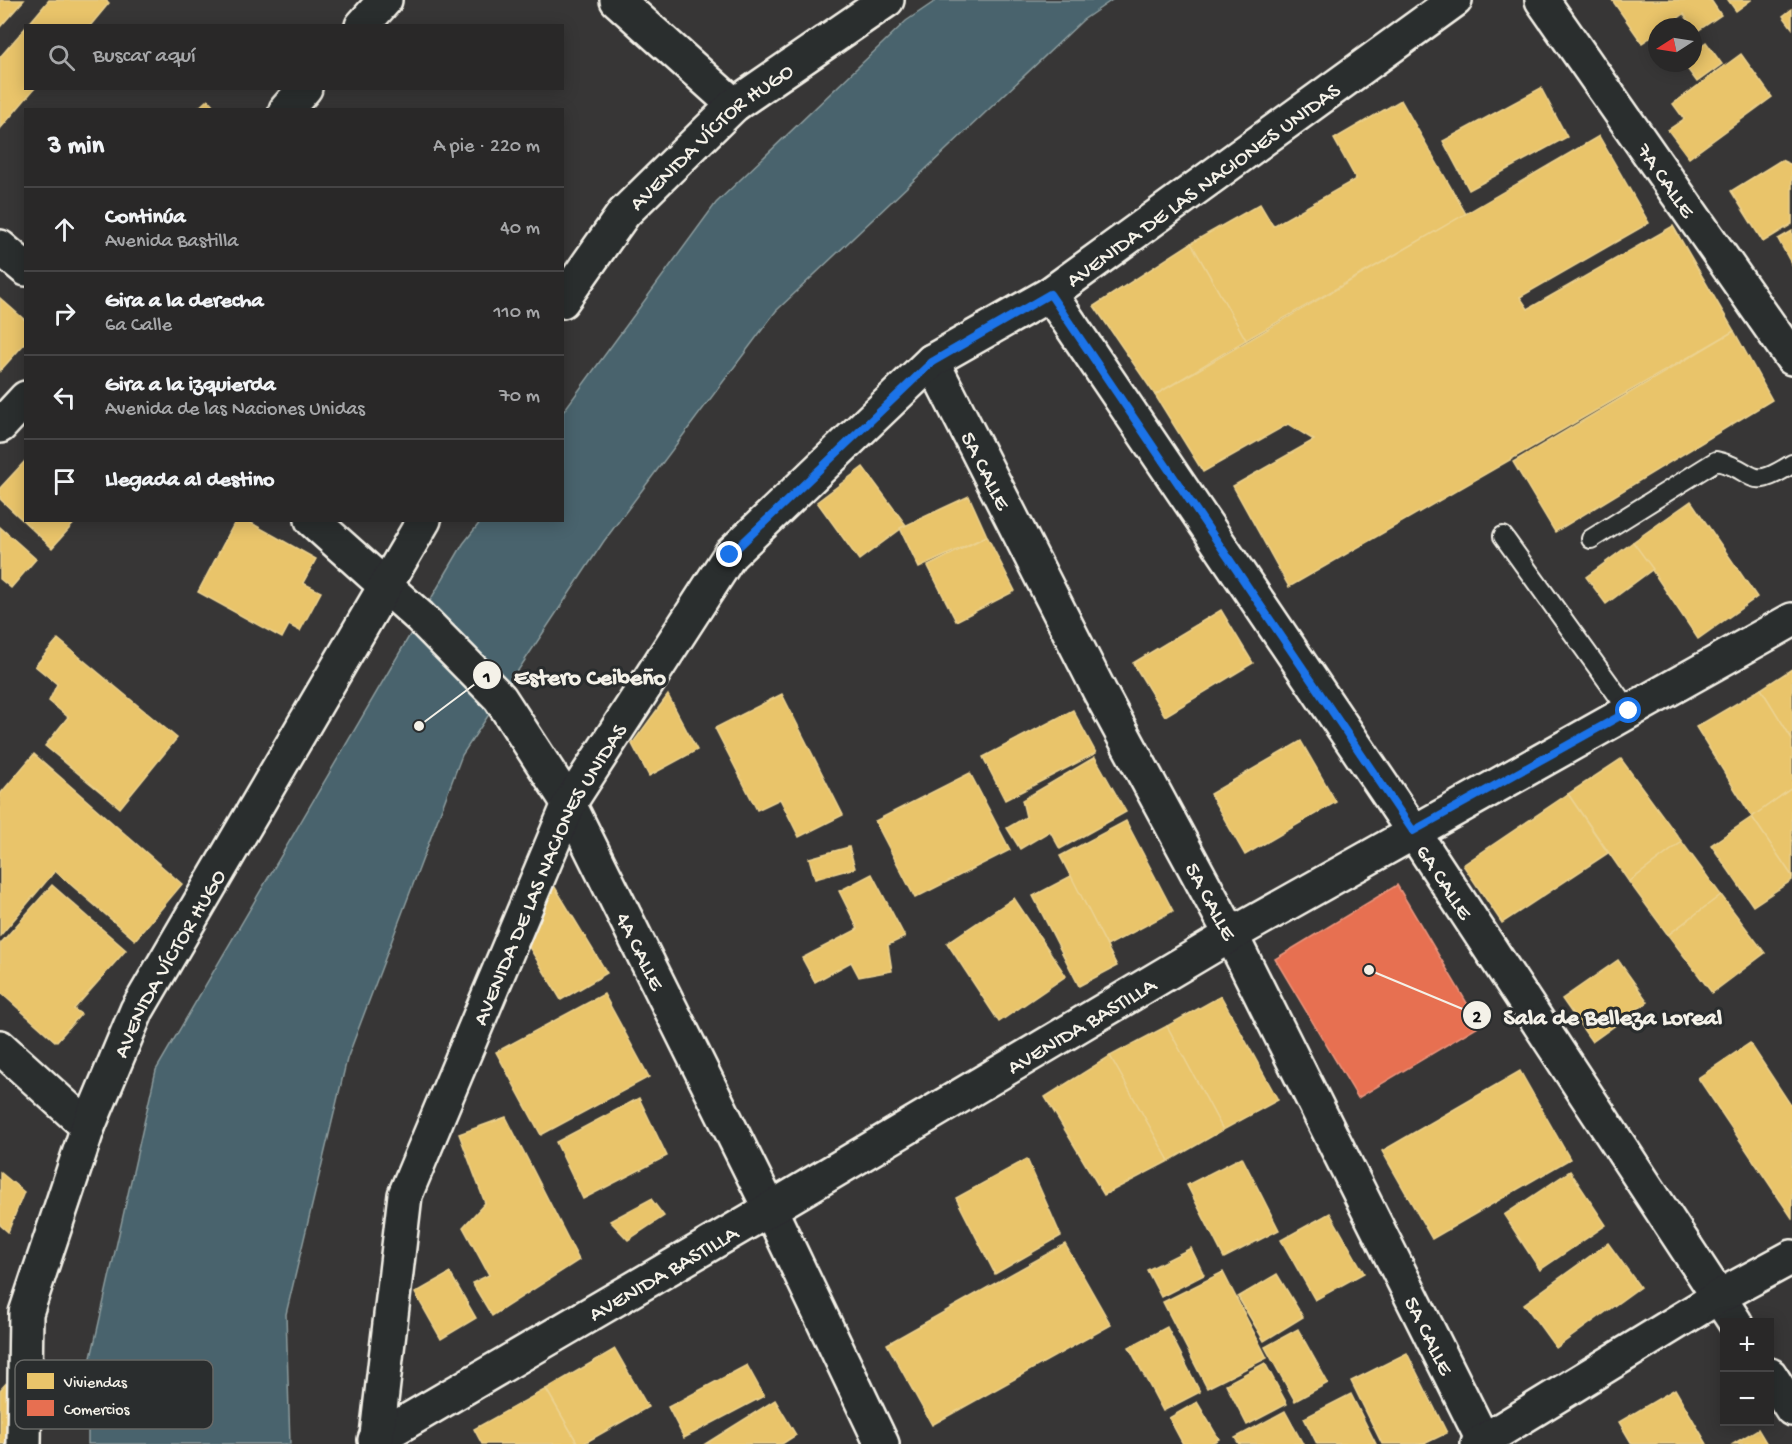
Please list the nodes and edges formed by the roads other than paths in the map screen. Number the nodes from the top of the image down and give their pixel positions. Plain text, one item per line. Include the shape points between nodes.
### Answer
1 (385, 0) edge
2 (617, 0) edge
3 (887, 0) edge
4 (1455, 0) edge
5 (1542, 0) edge
6 (364, 24) edge
7 (303, 90) edge
8 (734, 105) junction
9 (288, 108) edge
10 (0, 247) edge
11 (24, 267) edge
12 (1050, 294) junction
13 (564, 298) edge
14 (1792, 358) edge
15 (932, 362) junction
16 (24, 400) edge
17 (0, 426) edge
18 (1792, 465) edge
19 (314, 522) edge
20 (423, 522) edge
21 (1503, 536) dead end
22 (1591, 539) dead end
23 (386, 585) junction
24 (1792, 620) edge
25 (1629, 711) junction
26 (569, 804) junction
27 (1413, 831) junction
28 (1231, 935) junction
29 (0, 1047) edge
30 (88, 1127) junction
31 (771, 1209) junction
32 (1792, 1257) edge
33 (1726, 1310) edge
34 (26, 1313) junction
35 (0, 1341) edge
36 (25, 1360) edge
37 (1774, 1381) edge
38 (1792, 1409) edge
39 (24, 1429) edge
40 (375, 1442) edge
41 (1482, 1443) edge
42 (24, 1444) edge
43 (882, 1444) edge

1 - 6 street
2 - 8 street
3 - 8 street, AVENIDA VÍCTOR HUGO
4 - 12 street, AVENIDA DE LAS NACIONES UNIDAS
5 - 14 street, 7A CALLE
7 - 9 street
8 - 13 street, AVENIDA VÍCTOR HUGO via 624,213
10 - 11 street
12 - 15 street, AVENIDA DE LAS NACIONES UNIDAS
12 - 27 street, 6A CALLE
15 - 26 street, AVENIDA DE LAS NACIONES UNIDAS via 730,555
15 - 28 street, 5A CALLE via 1101,694
16 - 17 street
18 - 22 lane via 1768,479 1758,479 1716,461
19 - 23 street, 4A CALLE
20 - 23 street, AVENIDA VÍCTOR HUGO
21 - 25 lane
23 - 26 street, 4A CALLE via 500,698
23 - 30 street, AVENIDA VÍCTOR HUGO via 137,1010
24 - 25 street, AVENIDA BASTILLA
25 - 27 street, AVENIDA BASTILLA
26 - 31 street, 4A CALLE
26 - 40 street, AVENIDA DE LAS NACIONES UNIDAS via 405,1195
27 - 28 street, AVENIDA BASTILLA
27 - 33 street, 6A CALLE
28 - 31 street, AVENIDA BASTILLA
28 - 41 street, 5A CALLE
29 - 30 street
30 - 34 street, AVENIDA VÍCTOR HUGO
31 - 40 street, AVENIDA BASTILLA
31 - 43 street, 4A CALLE
32 - 33 street
33 - 41 street
34 - 35 street
34 - 36 street, AVENIDA VÍCTOR HUGO
37 - 38 street
39 - 42 street, AVENIDA VÍCTOR HUGO

